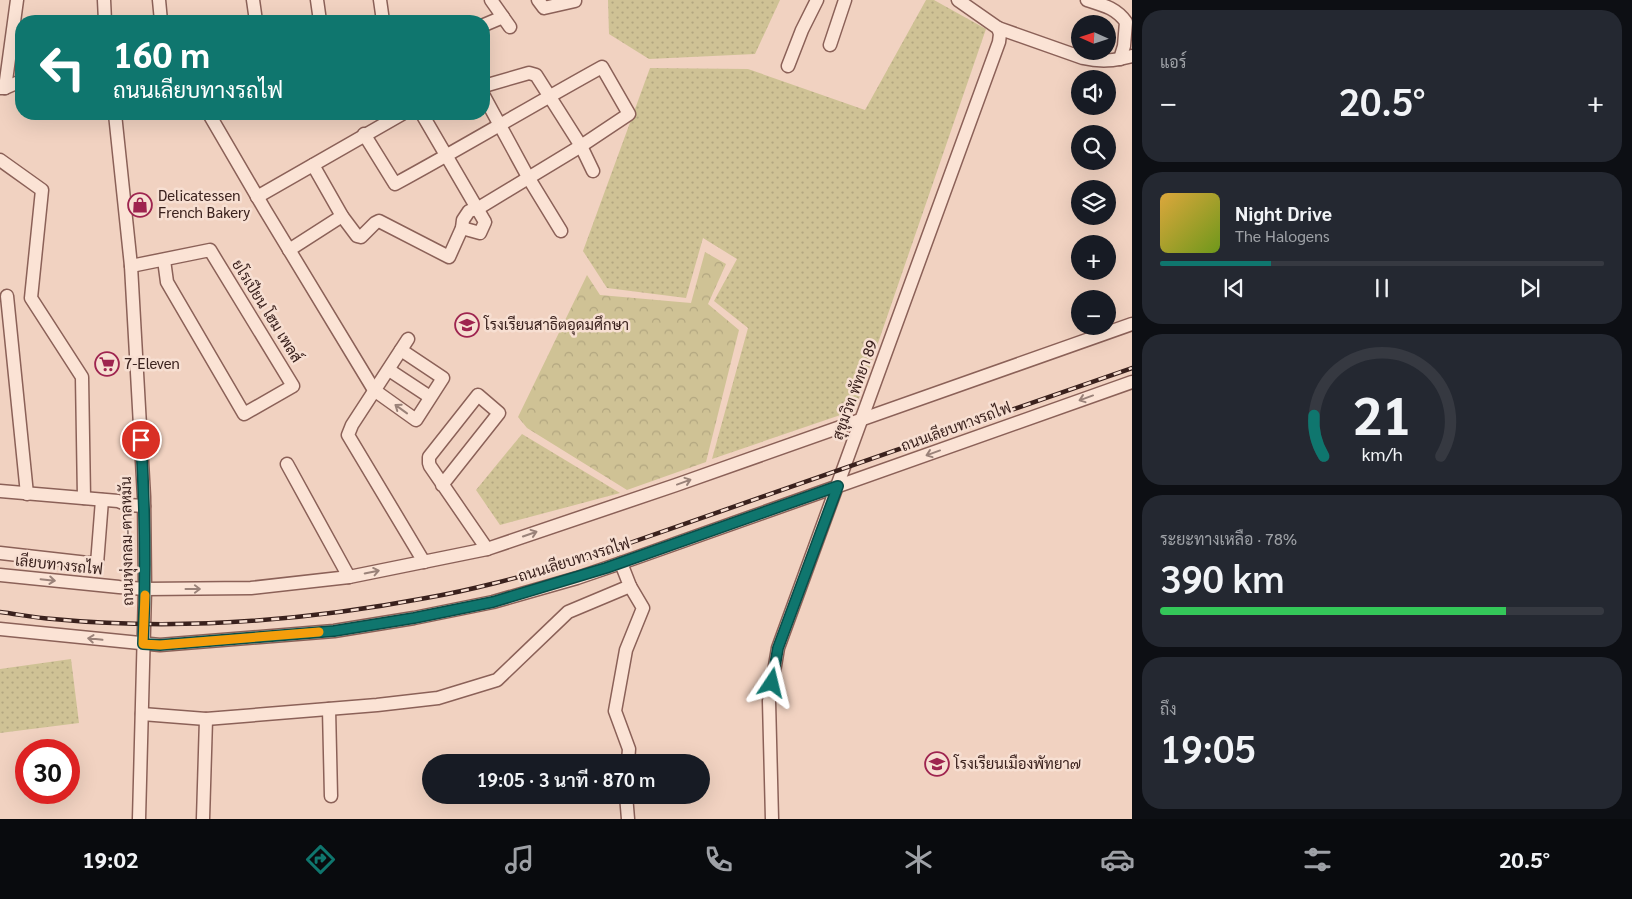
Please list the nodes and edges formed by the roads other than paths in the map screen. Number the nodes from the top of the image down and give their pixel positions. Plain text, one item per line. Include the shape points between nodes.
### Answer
1 (17, 0) edge
2 (104, 0) edge
3 (159, 0) edge
4 (253, 0) edge
5 (317, 0) edge
6 (380, 0) edge
7 (491, 0) edge
8 (538, 0) edge
9 (574, 0) edge
10 (817, 0) edge
11 (845, 0) edge
12 (958, 0) edge
13 (1087, 0) edge
14 (1115, 7) edge
15 (105, 15) edge
16 (160, 15) edge
17 (255, 15) edge
18 (319, 15) edge
19 (382, 15) edge
20 (490, 24) edge
21 (998, 28) junction
22 (830, 45) dead end
23 (1126, 57) edge
24 (788, 66) dead end
25 (15, 83) edge
26 (490, 84) edge
27 (3, 88) edge
28 (550, 95) junction
29 (490, 108) edge
30 (116, 120) edge
31 (212, 120) edge
32 (391, 120) edge
33 (425, 120) edge
34 (499, 126) junction
35 (364, 134) junction
36 (581, 146) junction
37 (446, 156) junction
38 (0, 160) edge
39 (313, 166) junction
40 (593, 171) dead end
41 (528, 177) junction
42 (257, 197) junction
43 (477, 208) junction
44 (342, 216) junction
45 (462, 228) junction
46 (562, 231) dead end
47 (289, 250) junction
48 (164, 260) junction
49 (130, 266) junction
50 (3, 296) edge
51 (30, 298) junction
52 (1132, 324) edge
53 (389, 370) junction
54 (1132, 382) edge
55 (374, 390) junction
56 (430, 397) junction
57 (861, 419) junction
58 (287, 464) dead end
59 (442, 485) junction
60 (838, 486) junction
61 (0, 491) edge
62 (27, 494) junction
63 (84, 498) junction
64 (102, 500) junction
65 (144, 501) junction
66 (487, 549) junction
67 (0, 553) edge
68 (424, 562) junction
69 (621, 563) junction
70 (0, 575) edge
71 (349, 577) junction
72 (630, 586) junction
73 (145, 589) junction
74 (0, 629) edge
75 (143, 644) junction
76 (329, 709) junction
77 (142, 714) junction
78 (206, 719) junction
79 (629, 754) edge
80 (331, 796) dead end
81 (627, 804) edge
82 (139, 819) edge
83 (203, 819) edge
84 (628, 819) edge
85 (772, 819) edge

1 - 27 street
2 - 15 street
3 - 16 street
4 - 17 street
5 - 18 street
6 - 19 street
7 - 20 street via 507,22
8 - 9 street via 544,8
10 - 24 street
11 - 22 street
12 - 21 street
13 - 14 street
14 - 23 street via 1126,22
21 - 23 street via 1083,58 1106,62
21 - 57 street, สุขุมวิท พัทยา 89 via 999,42
25 - 27 street
26 - 28 street via 533,73
28 - 34 street
28 - 36 street
28 - 36 street via 602,66 629,114
29 - 34 street
30 - 49 street, ถนนทุ่งกลม-ตาลหมัน
31 - 42 street
32 - 35 street
33 - 37 street
34 - 37 street
34 - 41 street
35 - 37 street via 395,184
35 - 39 street
36 - 40 street
36 - 41 street
37 - 43 street
38 - 51 street via 42,190
39 - 42 street
39 - 44 street
41 - 43 street
41 - 46 street
42 - 47 street
43 - 45 street via 469,210
43 - 45 street via 485,222 480,232
44 - 45 street via 357,236 361,237 379,221 449,257
44 - 47 street
47 - 55 street
48 - 48 street, ยโรเปียน โฮม เพลส์ via 167,282 244,414 294,386 210,250
48 - 49 street, ยโรเปียน โฮม เพลส์
49 - 65 street, ถนนทุ่งกลม-ตาลหมัน
50 - 51 street
50 - 62 street
51 - 63 street via 82,377
52 - 57 street
53 - 55 street
53 - 56 street
53 - 56 street via 405,345 443,378
54 -> 60 street, ถนนเลียบทางรถไฟ
56 -> 55 street via 416,420
55 - 68 street via 348,435
57 - 60 street, สุขุมวิท พัทยา 89
66 -> 57 street
58 - 71 street
59 - 59 street via 428,463 429,457 478,394 499,413
59 - 66 street
60 - 69 street, ถนนเลียบทางรถไฟ
60 - 85 street, สุขุมวิท พัทยา 89 via 778,648 769,701
61 - 62 street
62 - 63 street
63 - 64 street
64 - 65 street via 118,501 128,497
64 - 67 street via 97,564
65 - 73 street, ถนนทุ่งกลม-ตาลหมัน
66 - 68 street
71 -> 68 street
69 - 72 street
69 - 75 street, ถนนเลียบทางรถไฟ via 493,602 414,618 334,631
70 -> 73 street, เลียบทางรถไฟ
73 -> 71 street via 251,588
72 - 76 street via 568,612 496,680 438,698
72 - 79 street via 643,608 626,650 614,711
73 - 75 street, ถนนทุ่งกลม-ตาลหมัน
75 -> 74 street, ถนนเลียบทางรถไฟ
75 - 77 street, ถนนทุ่งกลม-ตาลหมัน
76 - 78 street
76 - 80 street
77 - 78 street
77 - 82 street, ถนนทุ่งกลม-ตาลหมัน
78 - 83 street
81 - 84 street

